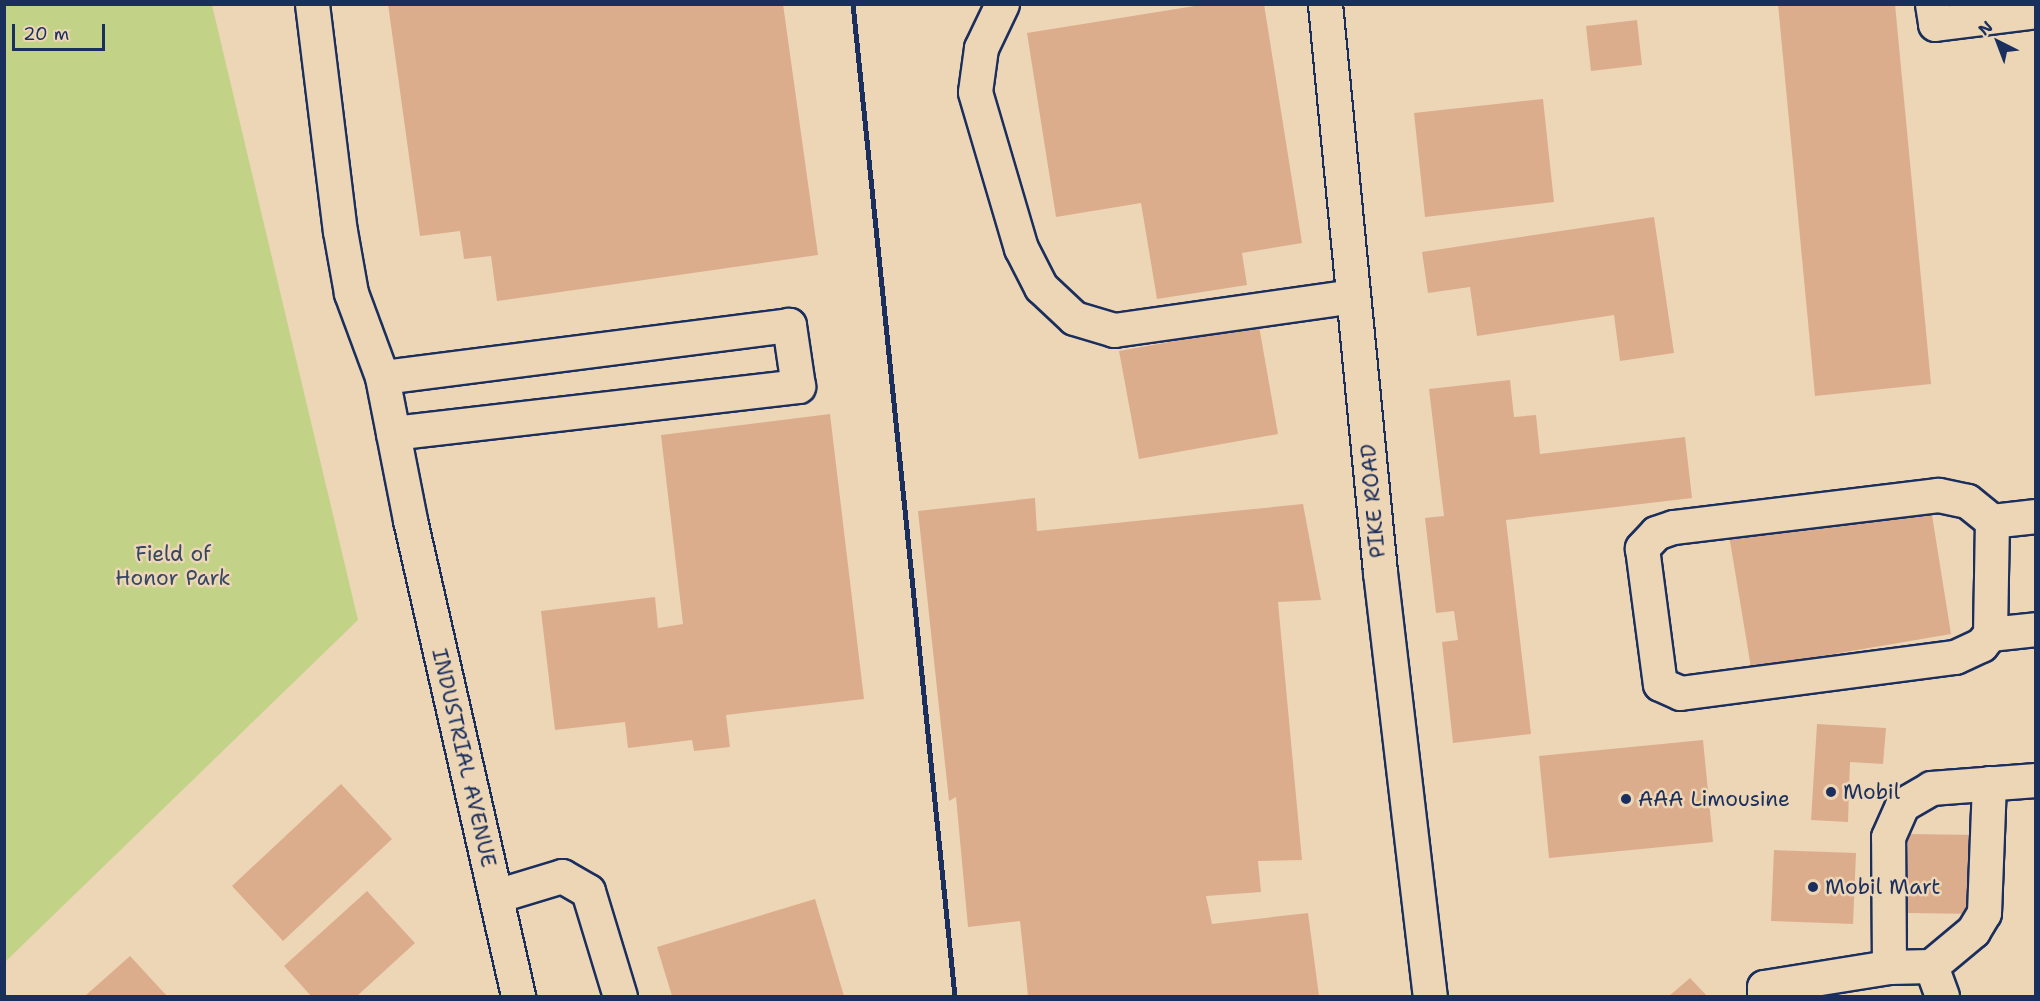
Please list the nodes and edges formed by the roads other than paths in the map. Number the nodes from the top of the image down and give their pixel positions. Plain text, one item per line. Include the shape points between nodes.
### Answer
1 (312, 4) edge
2 (1002, 4) edge
3 (1326, 4) edge
4 (1932, 4) edge
5 (2036, 11) edge
6 (1353, 296) junction
7 (382, 377) junction
8 (393, 434) junction
9 (2036, 516) edge
10 (1992, 521) junction
11 (2036, 629) edge
12 (1990, 634) junction
13 (2036, 780) edge
14 (1989, 783) junction
15 (496, 896) junction
16 (1931, 966) junction
17 (1889, 967) junction
18 (519, 996) edge
19 (620, 996) edge
20 (1430, 996) edge
21 (1764, 996) edge
22 (1942, 996) edge

1 - 7 street, INDUSTRIAL AVENUE via 351,293
2 - 6 street via 981,48 975,92 1021,248 1041,287 1074,318 1114,330
3 - 6 street, PIKE ROAD
4 - 5 street via 1935,24
6 - 20 street, PIKE ROAD via 1380,572
7 - 8 street, INDUSTRIAL AVENUE
7 - 8 street via 789,325 798,386
8 - 15 street, INDUSTRIAL AVENUE
9 - 10 street
10 - 12 street
10 - 12 street via 1966,501 1938,495 1715,522 1656,533 1642,548 1660,684 1680,693 1955,657 1981,645
11 - 12 street
13 - 14 street
14 - 16 street via 1984,913 1973,931
14 - 17 street via 1931,788 1902,805 1888,837
15 - 18 street, INDUSTRIAL AVENUE
15 - 19 street via 562,876 588,891
16 - 17 street
16 - 22 street
17 - 21 street via 1764,987

